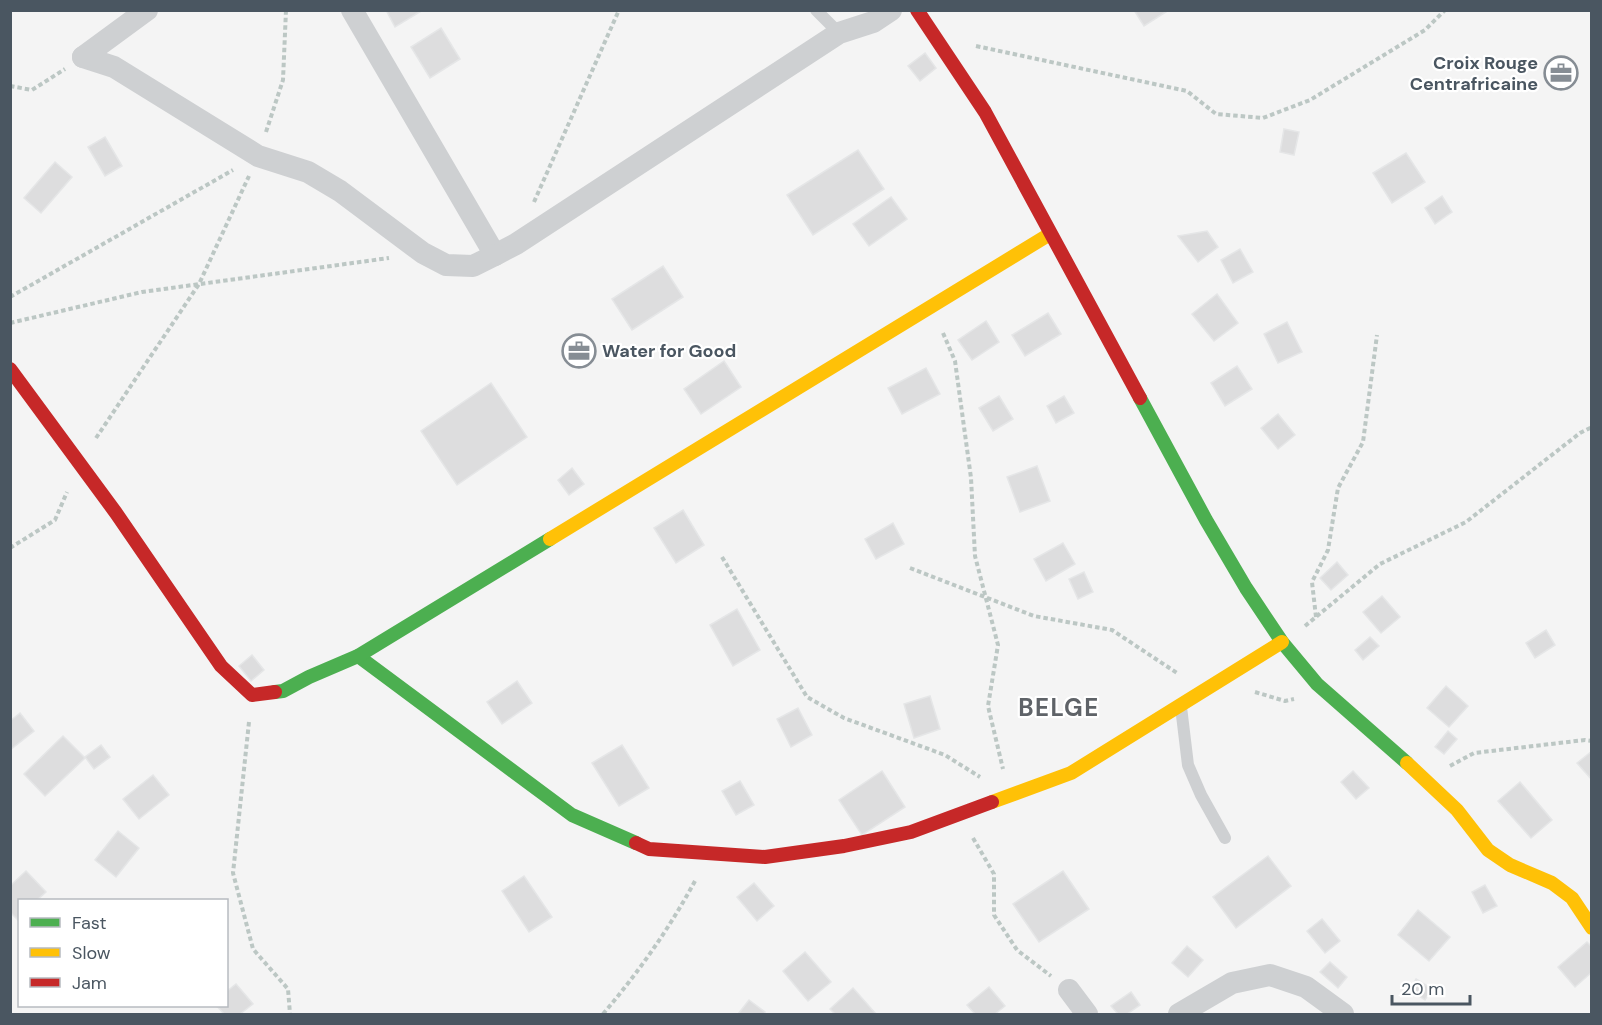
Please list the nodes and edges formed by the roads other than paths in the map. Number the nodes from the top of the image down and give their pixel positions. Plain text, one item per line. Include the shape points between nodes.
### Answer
1 (147, 10) edge
2 (352, 10) edge
3 (816, 10) edge
4 (891, 10) edge
5 (917, 10) edge
6 (839, 33) junction
7 (1050, 234) junction
8 (495, 255) junction
9 (10, 369) edge
10 (1282, 642) junction
11 (358, 656) junction
12 (1181, 705) junction
13 (1225, 838) dead end
14 (1592, 928) edge
15 (1069, 990) road end
16 (1087, 1014) edge
17 (1179, 1014) edge
18 (1343, 1014) edge

1 - 8 street via 83,57 114,67 258,156 308,172 446,265 473,266
2 - 8 street
3 - 6 lane
4 - 6 street via 873,22
5 - 7 street via 985,112
6 - 8 street
7 - 10 street via 1206,520
7 - 11 street
9 - 11 street via 221,666 252,695 283,691
10 - 12 street
10 - 14 street via 1317,684 1457,810 1488,850 1572,898
11 - 12 street via 572,815 649,849 709,854 765,857 911,832 1071,773
12 - 13 lane via 1188,765
15 - 16 street
17 - 18 street via 1232,983 1270,975 1306,987

